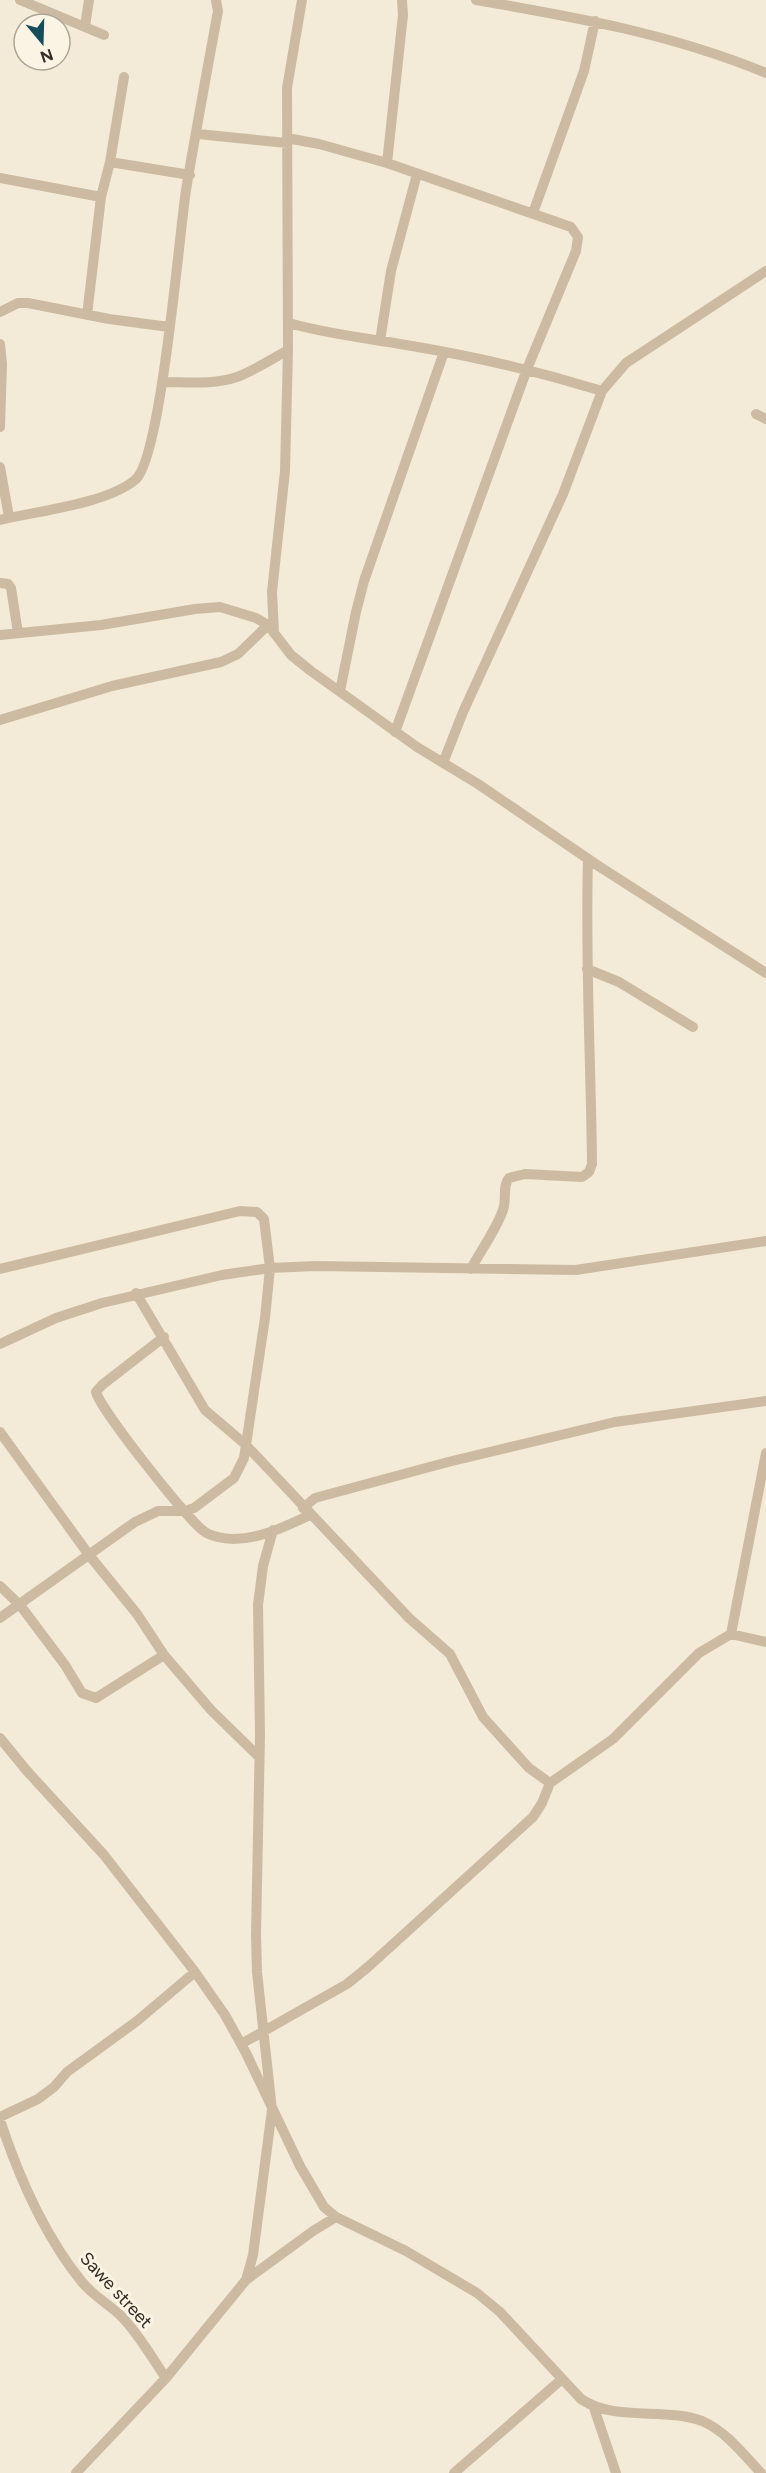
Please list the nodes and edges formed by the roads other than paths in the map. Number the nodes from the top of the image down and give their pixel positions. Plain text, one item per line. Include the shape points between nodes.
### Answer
1 (20, 0) edge
2 (89, 0) edge
3 (216, 0) edge
4 (302, 0) edge
5 (402, 0) edge
6 (476, 0) edge
7 (596, 21) junction
8 (85, 26) junction
9 (104, 35) dead end
10 (766, 73) edge
11 (124, 77) dead end
12 (198, 134) junction
13 (287, 141) junction
14 (110, 162) junction
15 (387, 163) junction
16 (417, 174) junction
17 (190, 175) junction
18 (0, 178) edge
19 (102, 197) junction
20 (533, 213) junction
21 (766, 271) edge
22 (0, 312) edge
23 (87, 315) junction
24 (289, 323) junction
25 (169, 327) junction
26 (380, 342) junction
27 (0, 344) edge
28 (288, 350) junction
29 (444, 352) junction
30 (526, 369) junction
31 (162, 382) junction
32 (602, 391) junction
33 (0, 418) edge
34 (0, 427) edge
35 (0, 467) edge
36 (5, 519) edge
37 (0, 583) edge
38 (271, 629) junction
39 (18, 633) junction
40 (0, 635) edge
41 (340, 692) junction
42 (0, 720) edge
43 (395, 732) junction
44 (444, 763) junction
45 (588, 859) junction
46 (587, 969) junction
47 (766, 973) edge
48 (693, 1027) dead end
49 (766, 1241) edge
50 (270, 1268) junction
51 (0, 1269) edge
52 (471, 1269) junction
53 (136, 1293) junction
54 (164, 1337) junction
55 (0, 1344) edge
56 (766, 1401) edge
57 (0, 1432) edge
58 (245, 1444) junction
59 (766, 1453) edge
60 (185, 1511) junction
61 (307, 1511) junction
62 (273, 1530) junction
63 (89, 1555) junction
64 (0, 1586) edge
65 (20, 1605) junction
66 (0, 1618) edge
67 (731, 1634) junction
68 (766, 1642) edge
69 (164, 1655) junction
70 (0, 1738) edge
71 (258, 1756) junction
72 (550, 1783) junction
73 (195, 1972) junction
74 (263, 2032) junction
75 (241, 2044) junction
76 (272, 2110) junction
77 (0, 2118) edge
78 (336, 2217) junction
79 (246, 2280) junction
80 (166, 2378) junction
81 (561, 2379) junction
82 (594, 2408) junction
83 (614, 2468) edge
84 (76, 2473) edge
85 (454, 2473) edge
86 (605, 2473) edge
87 (761, 2473) edge

1 - 8 street
2 - 8 street
3 - 12 street via 218,11
4 - 13 street via 287,88
5 - 15 street
6 - 7 street
7 - 10 street via 669,38
7 - 20 street via 584,71
8 - 9 street
11 - 14 street
12 - 13 street
12 - 17 street
13 - 15 street via 319,144
13 - 24 street
14 - 17 street
14 - 19 street
15 - 16 street
16 - 20 street
16 - 26 street via 391,271
17 - 25 street
18 - 19 street
19 - 23 street
20 - 30 street via 571,227 578,237 559,294
21 - 32 street via 626,363
22 - 23 street via 18,303 28,303
23 - 25 street
24 - 26 street
24 - 28 street
25 - 31 street
26 - 29 street
27 - 33 street
28 - 31 street via 236,377
28 - 38 street via 285,471
29 - 30 street
29 - 41 street via 364,581
30 - 32 street
30 - 43 street
31 - 36 street via 149,451 136,480 115,492
32 - 44 street via 563,494 463,712
33 - 34 street
35 - 36 street
37 - 39 street via 11,588
38 - 39 street via 256,618 220,607
38 - 41 street via 291,655
38 - 42 street via 221,662 112,686
39 - 40 street
41 - 43 street
43 - 44 street
44 - 45 street
45 - 46 street
45 - 47 street
46 - 48 street via 619,982
46 - 52 street via 592,1164 589,1172 582,1177 525,1174 509,1178 504,1184 506,1201 501,1215
49 - 52 street via 576,1270
50 - 51 street via 264,1219 257,1212 240,1211
50 - 52 street
50 - 53 street
50 - 58 street
53 - 54 street
53 - 55 street via 56,1318
54 - 58 street via 205,1410
54 - 60 street via 96,1392 121,1432
56 - 61 street via 591,1427 315,1498
57 - 63 street
58 - 60 street via 234,1478 204,1502
58 - 61 street
59 - 67 street
60 - 62 street via 205,1532 221,1538 254,1536
60 - 63 street via 147,1515
61 - 62 street
61 - 72 street via 409,1618 450,1654 483,1717 529,1768
62 - 71 street via 258,1605
63 - 65 street
63 - 69 street
64 - 65 street
65 - 66 street
65 - 69 street via 88,1697 96,1698
67 - 68 street
67 - 72 street via 699,1653 613,1739
69 - 71 street via 211,1710
70 - 73 street via 104,1855
71 - 74 street via 256,1935
72 - 74 street via 533,1817 368,1967 347,1984
73 - 75 street
73 - 77 street via 38,2099
74 - 75 street
74 - 76 street
75 - 76 street
76 - 78 street via 314,2193
76 - 79 street via 253,2255
77 - 80 street, Sawe street via 34,2207 62,2255 83,2284 136,2333
78 - 79 street
78 - 81 street via 477,2293 500,2312
79 - 80 street
80 - 84 street
81 - 82 street
81 - 85 street
82 - 83 street
82 - 87 street via 703,2422 725,2435
83 - 86 street

